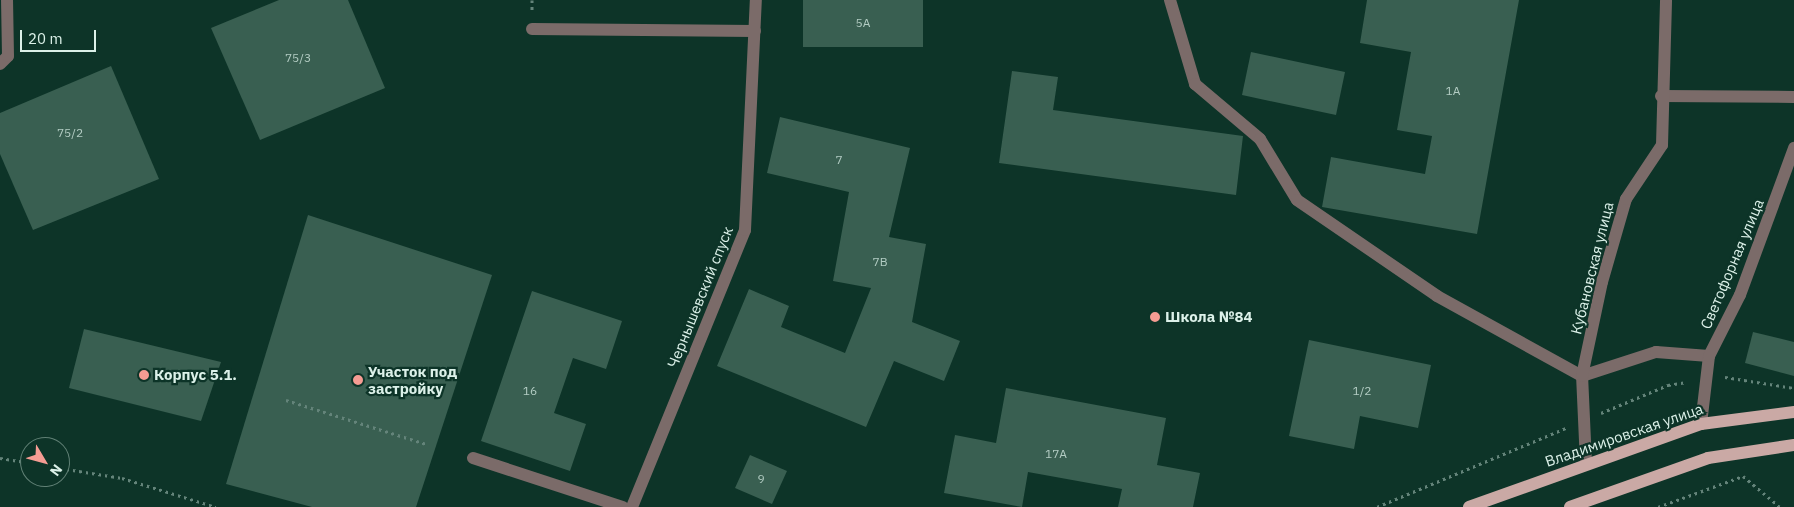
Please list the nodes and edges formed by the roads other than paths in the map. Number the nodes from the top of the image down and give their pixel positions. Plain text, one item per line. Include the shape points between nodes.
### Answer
1 (7, 0) edge
2 (756, 0) edge
3 (1170, 0) edge
4 (1666, 0) edge
5 (532, 29) dead end
6 (754, 31) junction
7 (0, 64) edge
8 (1660, 96) junction
9 (1794, 97) edge
10 (1794, 148) edge
11 (1709, 356) junction
12 (1582, 376) junction
13 (1794, 412) edge
14 (1701, 424) junction
15 (1794, 446) edge
16 (473, 458) dead end
17 (1586, 463) junction
18 (1591, 502) edge
19 (623, 507) edge
20 (632, 507) edge
21 (1469, 507) edge
22 (1570, 507) edge

1 - 7 street via 8,56
2 - 6 street, Чернышевский спуск
3 - 12 street via 1195,84 1260,139 1298,200 1437,296
4 - 8 street, Кубановская улица
5 - 6 street
6 - 20 street, Чернышевский спуск via 745,230
8 - 9 street
8 - 12 street, Кубановская улица via 1662,145 1626,199 1602,282
10 - 11 street, Светофорная улица via 1740,295
11 - 12 street via 1656,352
11 - 14 street, Светофорная улица
12 - 17 street, Кубановская улица
13 - 14 main road, Владимировская улица
14 - 17 main road, Владимировская улица
15 - 18 main road via 1708,458
16 - 19 street
17 - 21 main road, Владимировская улица
18 - 22 main road

